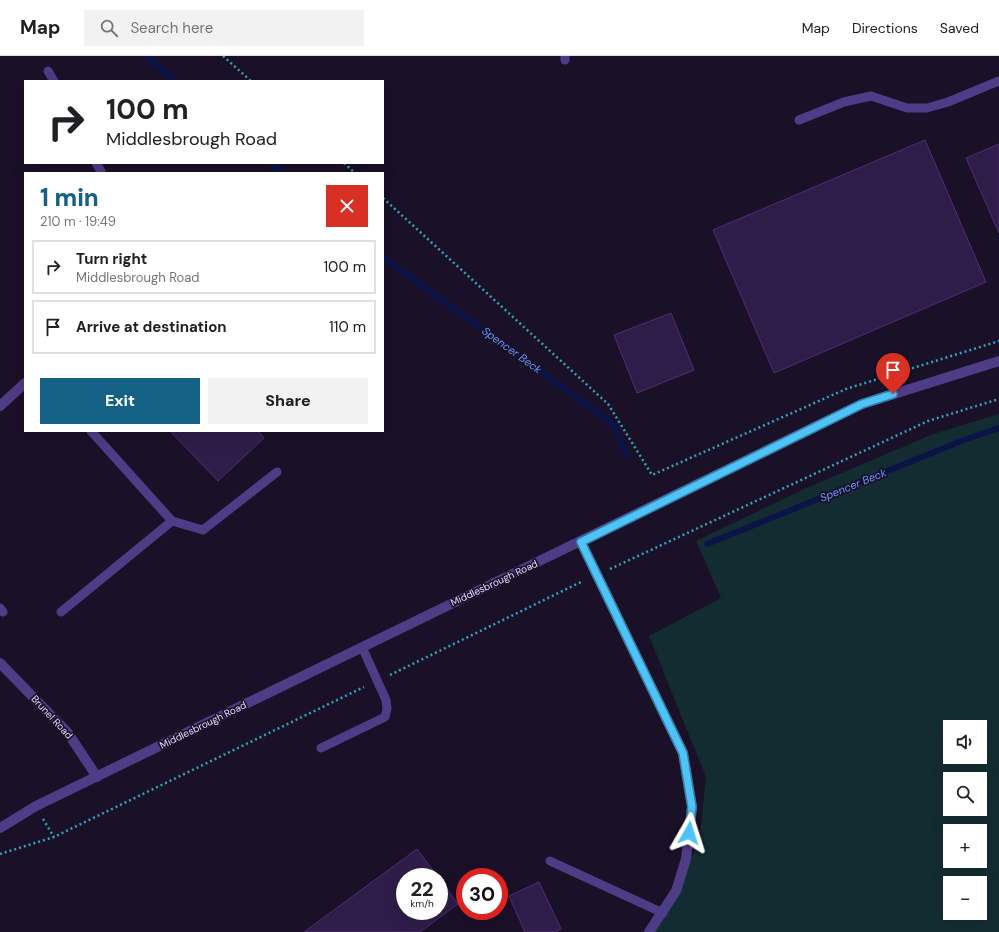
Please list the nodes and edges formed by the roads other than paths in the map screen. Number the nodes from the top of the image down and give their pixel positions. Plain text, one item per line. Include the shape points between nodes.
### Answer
1 (48, 71) dead end
2 (53, 80) edge
3 (999, 82) edge
4 (799, 120) dead end
5 (999, 361) edge
6 (24, 384) edge
7 (0, 406) edge
8 (92, 432) edge
9 (277, 472) dead end
10 (172, 521) junction
11 (581, 542) junction
12 (61, 612) dead end
13 (362, 647) junction
14 (0, 663) edge
15 (321, 748) dead end
16 (97, 777) junction
17 (0, 828) edge
18 (550, 861) dead end
19 (663, 913) junction
20 (649, 932) edge

1 - 2 lane
3 - 4 lane via 928,108 907,108 871,96 844,102
5 - 11 street, Middlesbrough Road via 862,404
6 - 7 street
8 - 10 lane
9 - 10 lane via 204,530
10 - 12 lane
11 - 13 street, Middlesbrough Road
11 - 19 street via 683,753 692,807 686,859 676,891
13 - 15 lane via 388,709 385,717
13 - 16 street, Middlesbrough Road
14 - 16 street, Brunel Road via 68,733
16 - 17 street, Middlesbrough Road via 36,806
18 - 19 lane
19 - 20 street

